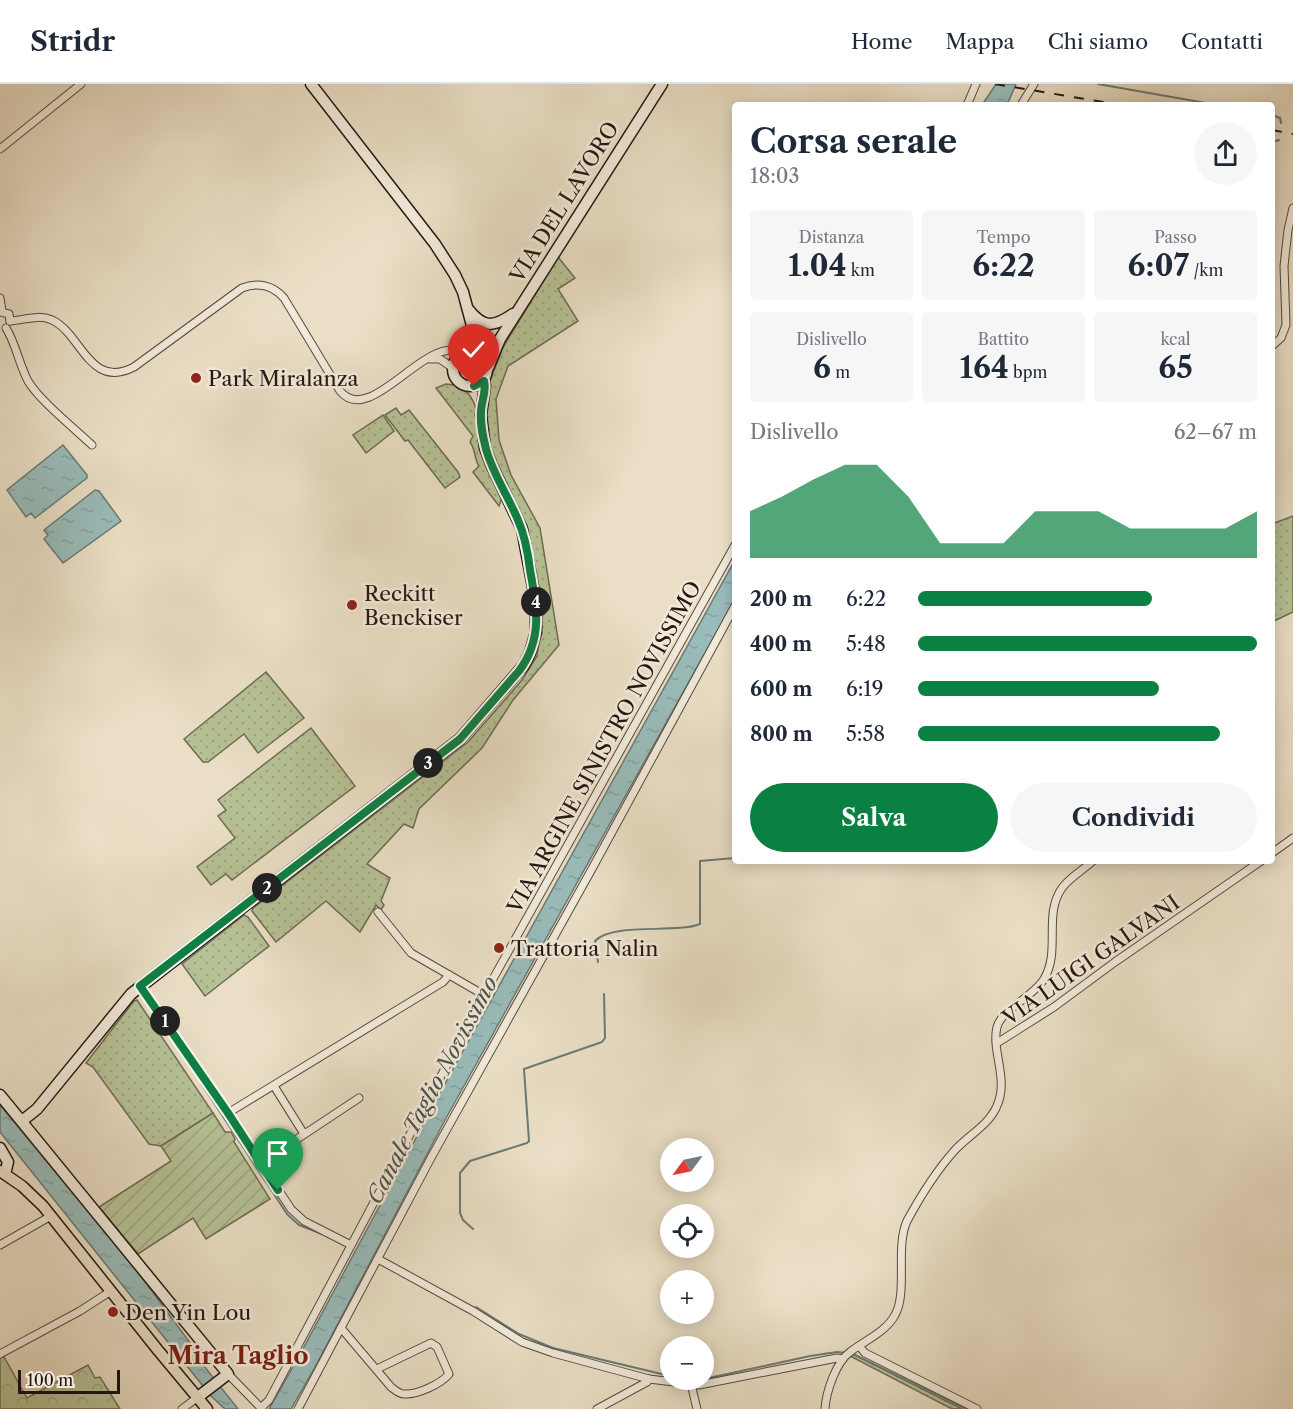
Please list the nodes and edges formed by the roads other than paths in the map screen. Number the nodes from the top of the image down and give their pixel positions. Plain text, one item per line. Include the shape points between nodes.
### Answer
1 (81, 84) edge
2 (311, 84) edge
3 (662, 84) edge
4 (976, 84) edge
5 (1034, 84) edge
6 (968, 102) edge
7 (1023, 102) edge
8 (0, 149) edge
9 (1293, 208) edge
10 (0, 298) edge
11 (467, 308) junction
12 (1, 311) edge
13 (519, 311) junction
14 (5, 326) edge
15 (500, 339) junction
16 (1275, 343) edge
17 (470, 353) junction
18 (427, 360) junction
19 (453, 368) junction
20 (488, 368) junction
21 (484, 381) junction
22 (464, 385) junction
23 (481, 409) junction
24 (92, 445) dead end
25 (732, 550) edge
26 (732, 612) edge
27 (1293, 838) edge
28 (1275, 851) edge
29 (1089, 864) edge
30 (1257, 864) edge
31 (378, 912) dead end
32 (449, 975) junction
33 (140, 986) junction
34 (484, 995) junction
35 (997, 1043) junction
36 (274, 1086) junction
37 (0, 1095) edge
38 (359, 1098) dead end
39 (228, 1113) junction
40 (22, 1121) junction
41 (304, 1134) junction
42 (0, 1148) edge
43 (261, 1163) junction
44 (2, 1175) edge
45 (51, 1216) junction
46 (0, 1245) edge
47 (351, 1245) junction
48 (378, 1259) junction
49 (111, 1291) junction
50 (341, 1328) junction
51 (859, 1346) junction
52 (0, 1354) edge
53 (846, 1355) junction
54 (377, 1368) junction
55 (224, 1377) junction
56 (650, 1379) junction
57 (660, 1380) edge
58 (714, 1383) edge
59 (692, 1390) edge
60 (203, 1394) junction
61 (182, 1409) edge
62 (207, 1409) edge
63 (261, 1409) edge
64 (298, 1409) edge
65 (597, 1409) edge
66 (697, 1409) edge
67 (825, 1409) edge
68 (977, 1409) edge

1 - 8 street
2 - 11 street via 435,244 455,275
3 - 13 street, VIA DEL LAVORO
4 - 6 street
5 - 7 street
9 - 16 street via 1284,266 1286,325
10 - 12 street
11 - 13 street, VIA DEL LAVORO via 476,319 491,324
11 - 17 street via 474,333
12 - 14 street via 9,314
13 - 15 street, VIA DEL LAVORO
14 - 18 street via 36,317 53,321 93,364 106,371 120,372 242,288 260,285 274,289 284,298 340,391 351,400 370,398
14 - 24 street via 33,389
15 - 17 street, VIA DEL LAVORO
15 - 20 street, VIA DEL LAVORO
17 - 18 street via 447,350
17 - 19 street via 455,361
17 - 20 street via 484,359
18 - 19 street via 441,358
19 - 22 street
20 - 21 street
21 - 22 street
21 - 23 street
22 - 23 street
23 - 33 street via 488,457 526,542 538,617 527,659 460,739
25 - 34 street, VIA ARGINE SINISTRO NOVISSIMO
26 - 48 street
27 - 28 street
29 - 35 street via 1066,882 1059,893 1053,912 1048,971 1033,993 1000,1020
30 - 35 street, VIA LUIGI GALVANI
31 - 32 street via 411,952
32 - 34 street
32 - 36 street
33 - 39 street
33 - 40 street via 37,1109
34 - 47 street, VIA ARGINE SINISTRO NOVISSIMO
35 - 51 street via 1001,1088 997,1106 951,1155 910,1216 903,1238 897,1311 889,1323
36 - 39 street
36 - 41 street
37 - 40 street
38 - 41 street
39 - 43 street
40 - 55 street via 206,1346
41 - 43 street
42 - 44 street via 8,1162
43 - 47 street via 300,1218
44 - 45 main road via 31,1195
45 - 46 street
45 - 49 main road
47 - 63 street, VIA ARGINE SINISTRO NOVISSIMO via 304,1323
48 - 50 street
48 - 56 street via 522,1342
49 - 52 street
49 - 60 main road
50 - 54 street
50 - 64 street
51 - 53 street
51 - 68 street via 870,1356
53 - 58 street
53 - 67 street via 829,1387
54 - 54 street via 431,1343 437,1347 449,1374 420,1391 404,1394 391,1387
55 - 60 street
55 - 63 street
56 - 57 street
56 - 65 street
59 - 66 street
60 - 61 street
60 - 62 main road

